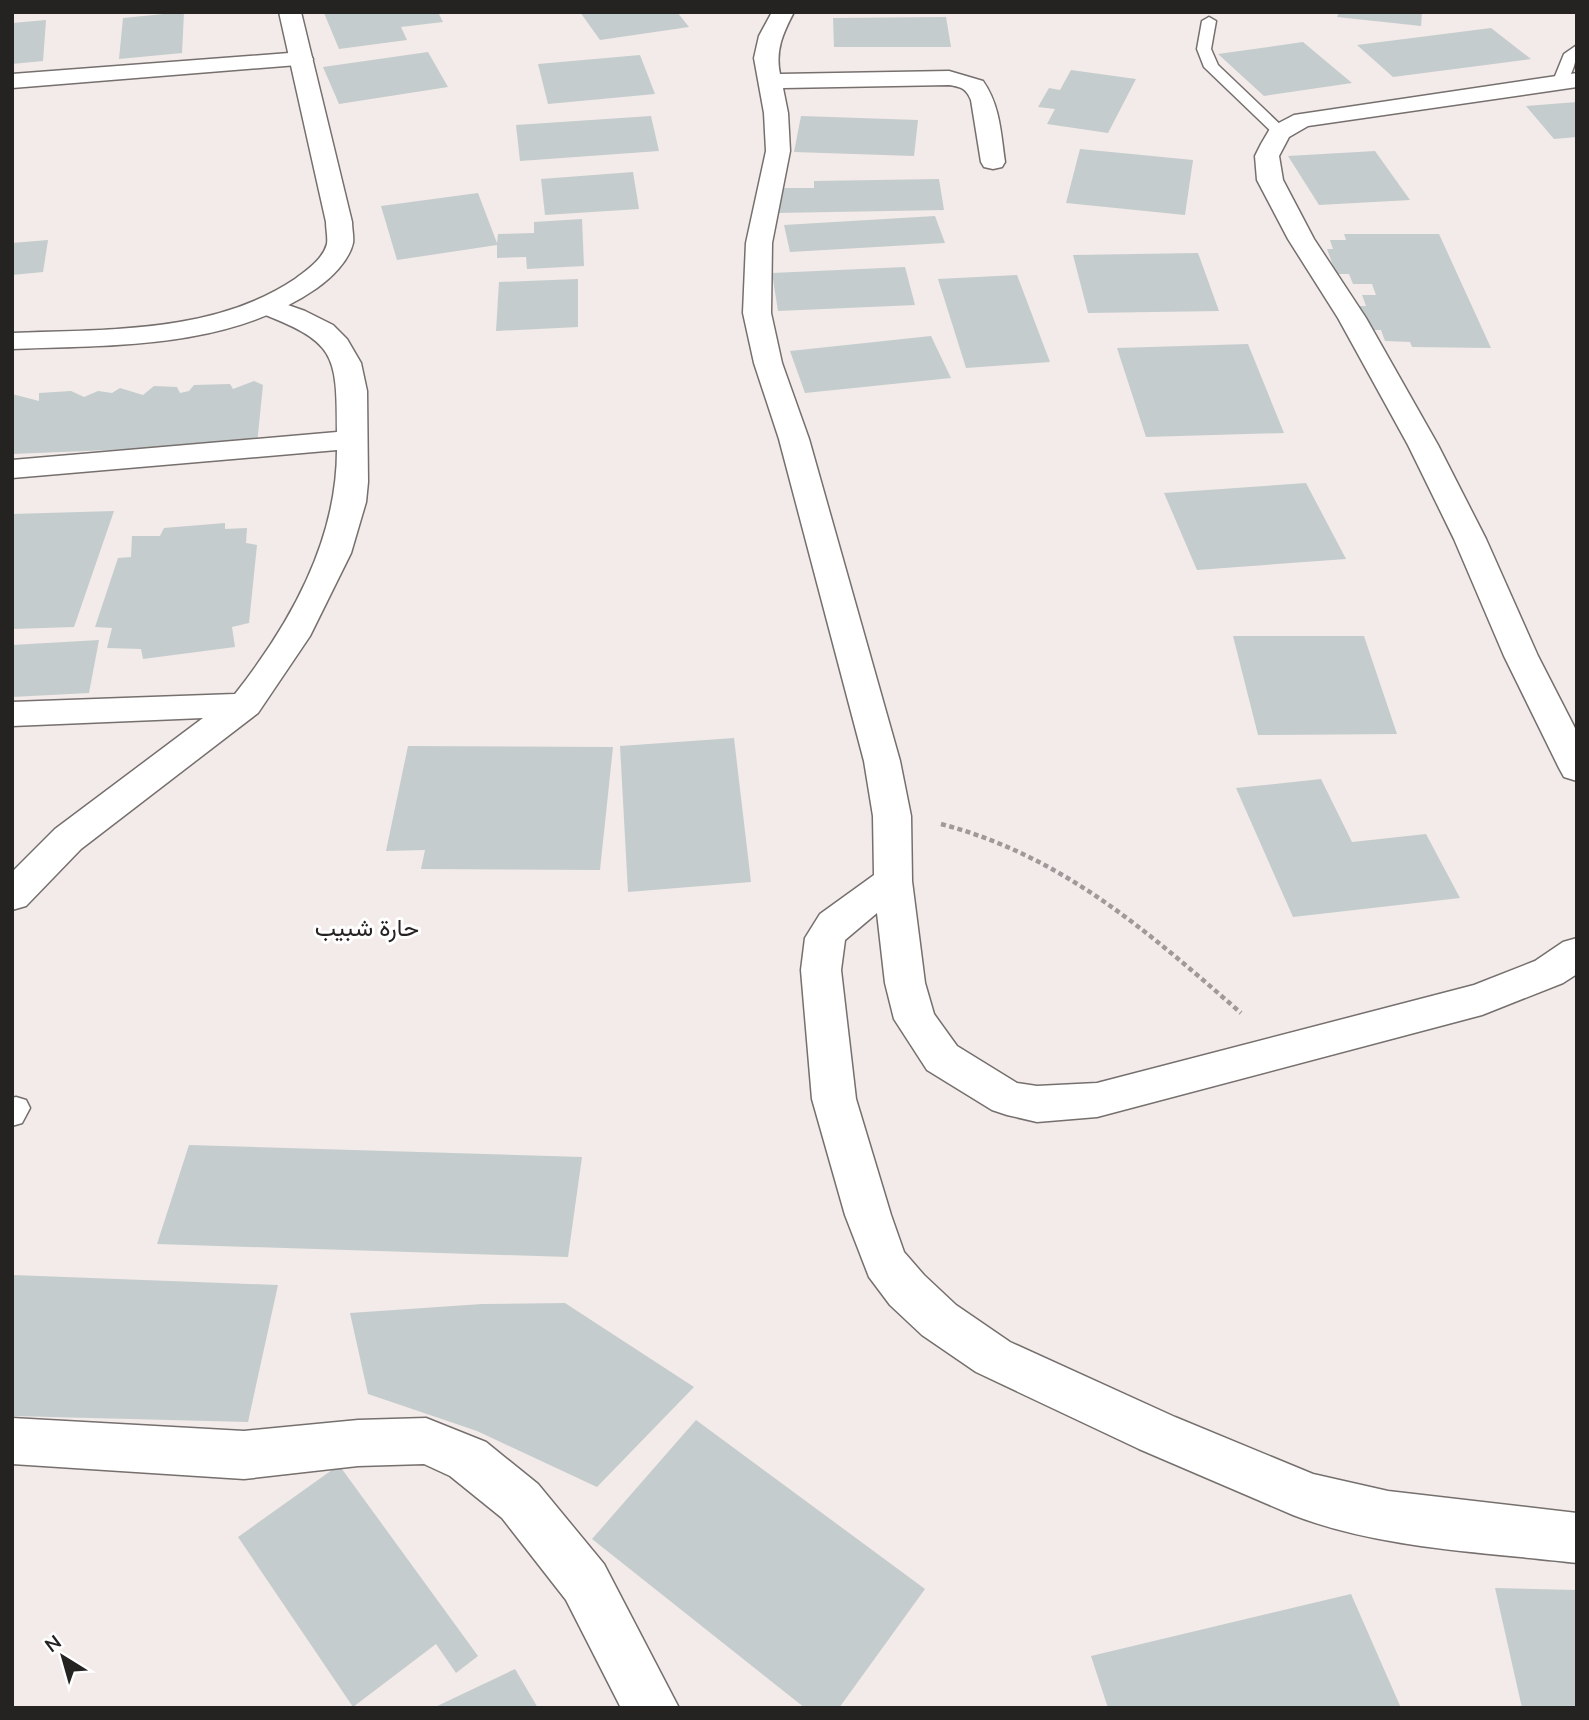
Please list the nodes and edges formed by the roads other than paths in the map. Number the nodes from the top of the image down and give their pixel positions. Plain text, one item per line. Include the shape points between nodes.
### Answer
1 (290, 12) edge
2 (783, 12) edge
3 (1209, 21) dead end
4 (1577, 48) edge
5 (302, 60) junction
6 (1568, 80) edge
7 (12, 81) edge
8 (768, 81) junction
9 (1280, 132) junction
10 (993, 162) dead end
11 (268, 306) junction
12 (12, 341) edge
13 (352, 440) junction
14 (12, 470) edge
15 (245, 705) junction
16 (12, 714) edge
17 (1577, 768) edge
18 (893, 881) junction
19 (12, 896) edge
20 (1577, 953) edge
21 (12, 1440) edge
22 (1577, 1538) edge
23 (651, 1708) edge

1 - 5 street
2 - 8 street via 765,58
3 - 9 lane via 1204,49 1212,67
4 - 6 lane via 1571,54
5 - 7 street
5 - 11 street via 340,243 328,266 303,287
6 - 9 street via 1335,113 1302,120
8 - 10 street via 965,81 981,95
8 - 18 street via 778,151 759,243 757,313 882,761 892,816
9 - 17 street via 1267,156 1270,180 1423,445
11 - 12 street via 227,319 134,335
11 - 13 street via 312,325 336,342 351,366
13 - 14 street
13 - 15 street via 350,502 329,563 268,678
15 - 16 street
15 - 19 street via 68,839
18 - 20 street via 905,983 915,1019 942,1058 1007,1098 1037,1104 1097,1100 1482,999 1549,972
18 - 22 street via 834,924 825,938 821,970 834,1099 886,1263 906,1290 939,1320 993,1357 1311,1497 1388,1516
21 - 23 street via 244,1455 426,1441 468,1460 520,1501 585,1582

